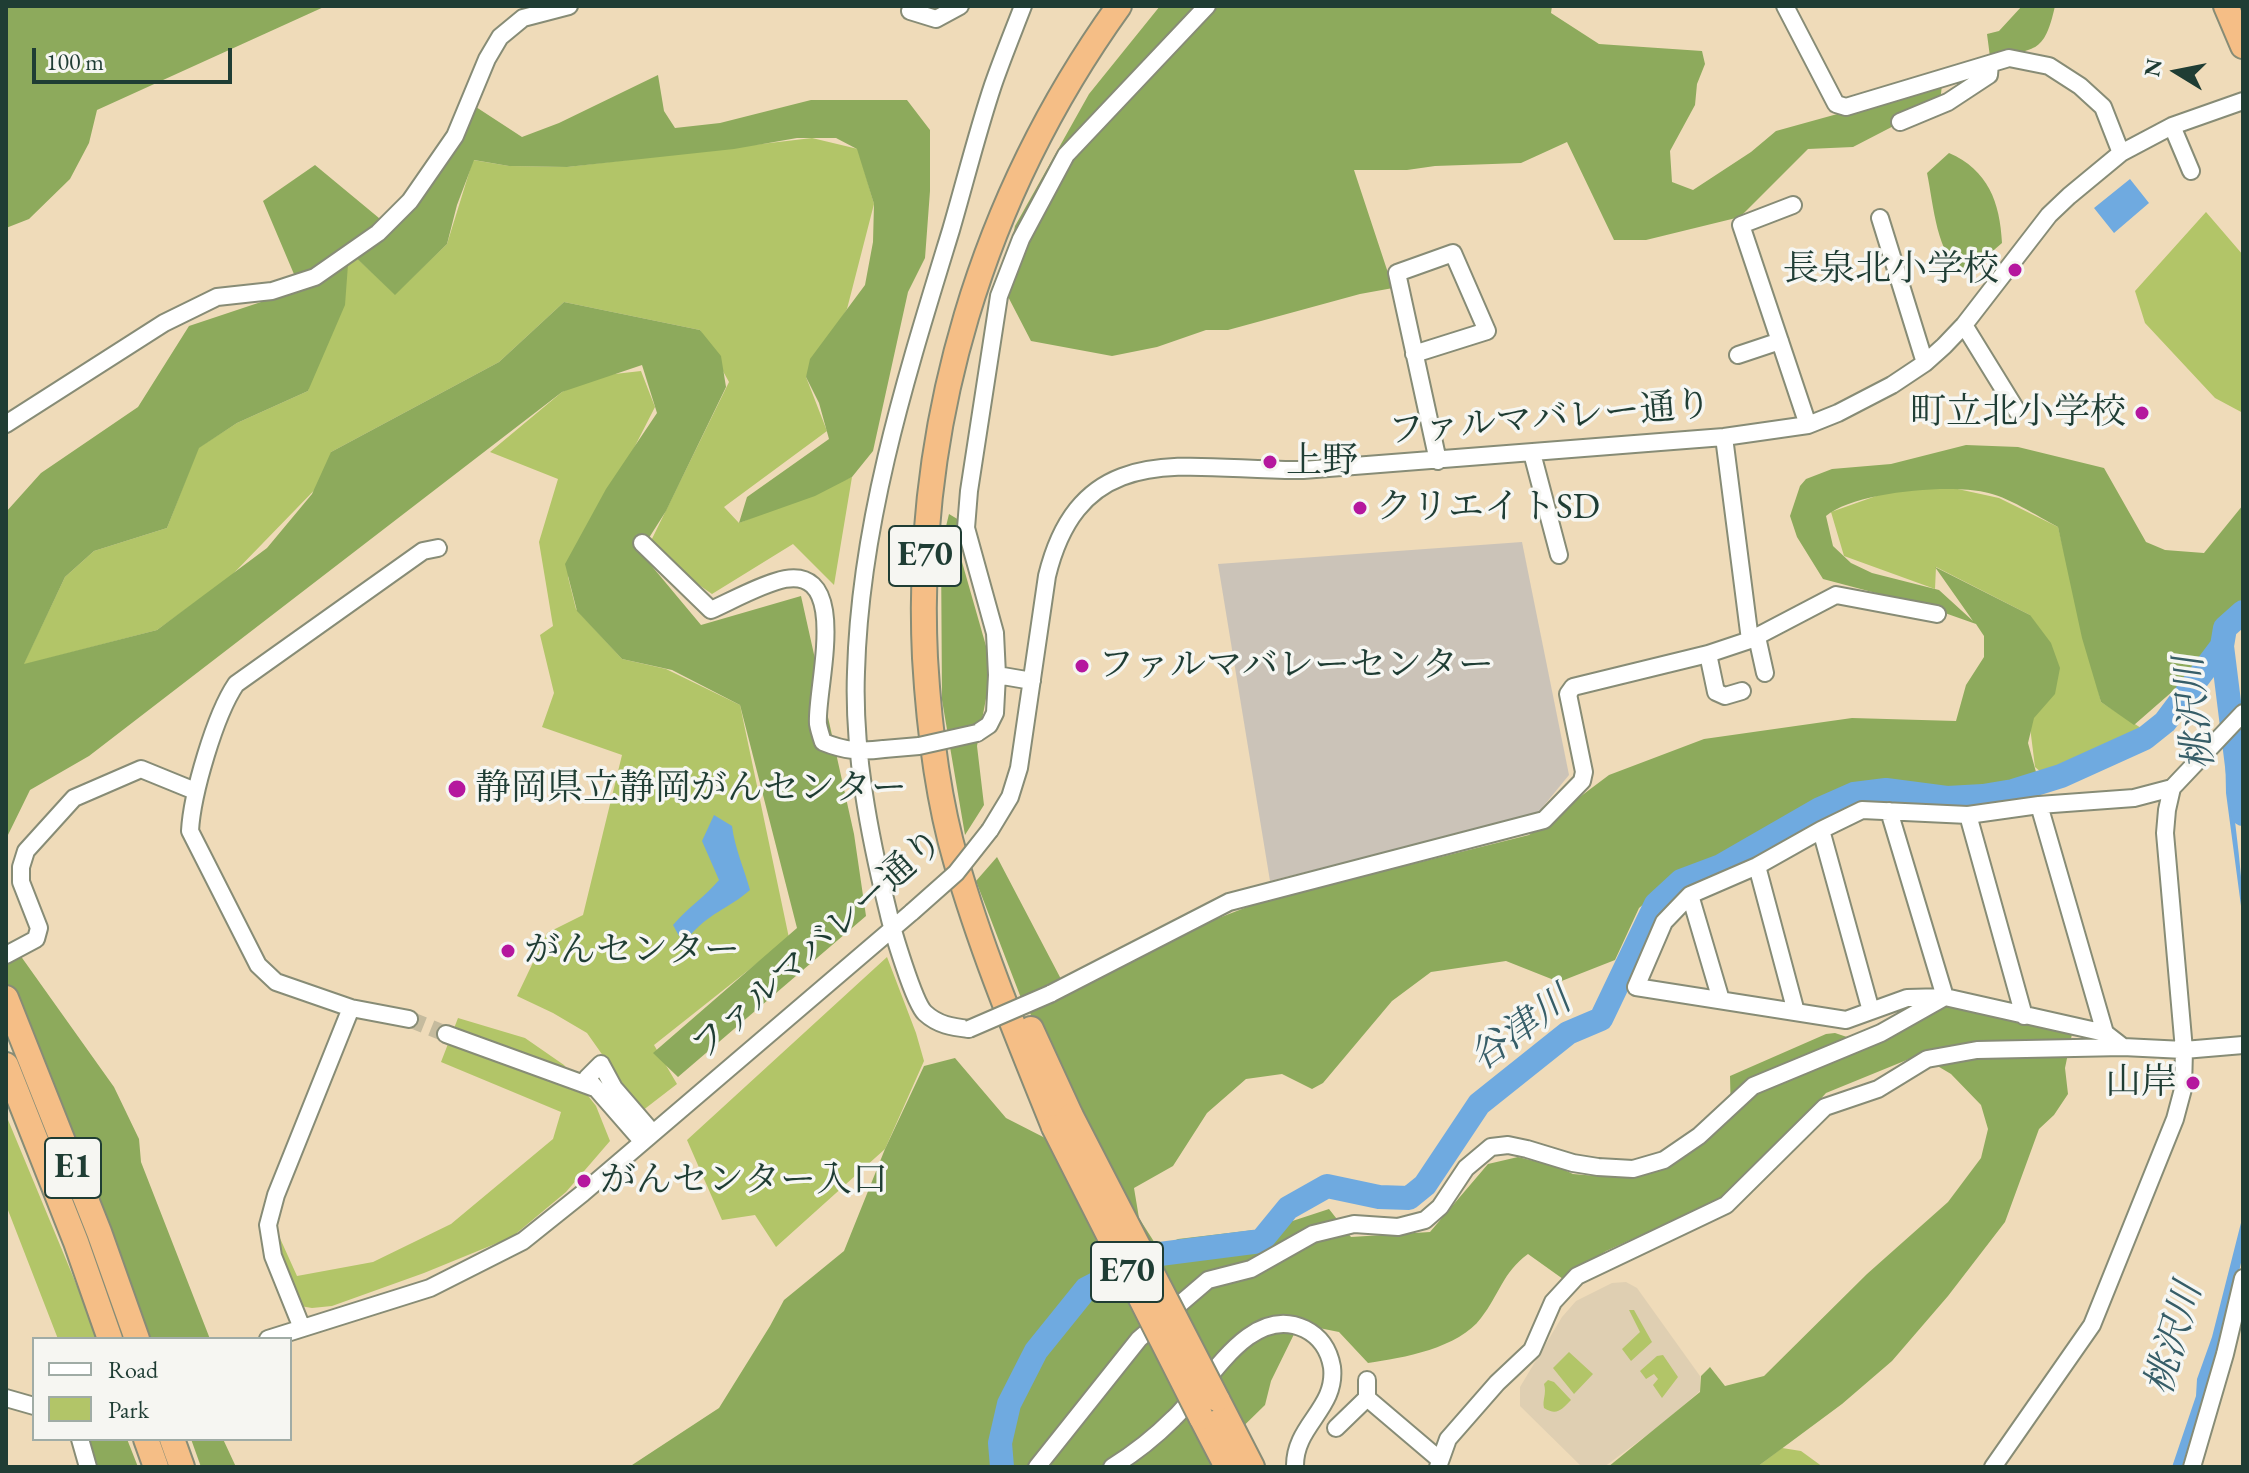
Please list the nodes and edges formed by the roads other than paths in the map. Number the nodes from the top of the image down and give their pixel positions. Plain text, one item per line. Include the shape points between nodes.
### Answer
1 (569, 6) edge
2 (960, 6) edge
3 (1023, 6) edge
4 (1119, 6) edge
5 (1131, 6) edge
6 (1207, 6) edge
7 (1785, 6) edge
8 (2226, 6) edge
9 (910, 11) dead end
10 (2243, 46) edge
11 (1990, 64) junction
12 (2243, 101) edge
13 (1900, 122) dead end
14 (2172, 126) junction
15 (2121, 153) junction
16 (2191, 171) dead end
17 (1793, 205) dead end
18 (1880, 218) dead end
19 (1964, 325) junction
20 (1780, 341) junction
21 (1414, 354) junction
22 (1738, 355) dead end
23 (1925, 363) junction
24 (2017, 411) dead end
25 (6, 424) edge
26 (1808, 425) junction
27 (1724, 437) junction
28 (1532, 453) junction
29 (1438, 461) junction
30 (642, 543) dead end
31 (438, 548) dead end
32 (1559, 555) dead end
33 (1937, 614) dead end
34 (1753, 639) junction
35 (1708, 654) junction
36 (1765, 673) dead end
37 (997, 675) junction
38 (1032, 681) junction
39 (1742, 691) dead end
40 (2243, 713) edge
41 (860, 752) junction
42 (2172, 788) junction
43 (195, 791) junction
44 (2039, 805) junction
45 (1889, 811) junction
46 (1968, 815) junction
47 (1821, 830) junction
48 (1757, 866) junction
49 (1690, 895) junction
50 (892, 930) junction
51 (6, 955) edge
52 (1945, 997) junction
53 (6, 998) edge
54 (1721, 1000) junction
55 (351, 1008) junction
56 (1871, 1011) junction
57 (1796, 1012) junction
58 (2024, 1016) junction
59 (409, 1019) tunnel mouth
60 (2105, 1033) junction
61 (446, 1034) tunnel mouth
62 (2243, 1045) edge
63 (2123, 1047) junction
64 (2184, 1050) junction
65 (6, 1065) edge
66 (590, 1083) junction
67 (1062, 1122) junction
68 (647, 1136) junction
69 (2243, 1278) edge
70 (302, 1328) junction
71 (109, 1337) edge
72 (136, 1337) edge
73 (274, 1337) edge
74 (1367, 1380) dead end
75 (6, 1398) edge
76 (1367, 1398) junction
77 (32, 1405) edge
78 (1336, 1428) dead end
79 (81, 1441) edge
80 (147, 1441) edge
81 (173, 1441) edge
82 (1439, 1464) edge
83 (88, 1467) edge
84 (156, 1467) edge
85 (182, 1467) edge
86 (1037, 1467) edge
87 (1112, 1467) edge
88 (1227, 1467) edge
89 (1252, 1467) edge
90 (1295, 1467) edge
91 (1993, 1467) edge
92 (2192, 1467) edge

1 - 25 street via 523,18 500,37 455,136 410,201 378,233 315,277 272,291 217,297 164,323
2 - 9 street via 936,19
3 - 41 street via 993,86 922,320 885,464 861,593 856,675
4 - 67 highway, E70 via 1059,98 998,223 955,355 926,526 928,703 945,813 980,934
5 - 67 highway, E70 via 1066,102 1005,226 963,358 933,527 934,702 949,797 988,931
6 - 37 street via 1066,155 1021,239 999,296 966,528 995,633
7 - 11 street via 1836,104 1846,107
8 - 10 highway
11 - 13 street via 1989,75 1948,102
11 - 15 street via 2009,58 2049,66 2080,86 2103,107
12 - 14 street, ファルマバレー通り
14 - 15 street, ファルマバレー通り
14 - 16 street
15 - 19 street, ファルマバレー通り via 2049,215
17 - 20 street via 1741,225
18 - 23 street
19 - 23 street, ファルマバレー通り
19 - 24 street
20 - 22 street
20 - 26 street
21 - 21 street via 1397,273 1453,253 1487,331
21 - 29 street
23 - 26 street, ファルマバレー通り via 1865,400
26 - 27 street, ファルマバレー通り
27 - 28 street, ファルマバレー通り
27 - 34 street
28 - 29 street, ファルマバレー通り
28 - 32 street
29 - 38 street, ファルマバレー通り via 1254,471 1172,466 1145,469 1098,488 1054,545
30 - 41 street via 711,610 785,579 806,580 816,587 826,626 818,724 823,742
31 - 43 street via 423,551 236,684 226,698
33 - 34 street via 1836,595
34 - 35 street
34 - 36 street
35 - 39 street via 1716,692 1725,696
35 - 50 street, bridge via 1573,687 1568,694 1584,772 1582,781 1544,820 1229,902 1050,994 969,1029 947,1027 923,1011
37 - 38 street
37 - 41 street, bridge via 995,713 977,733
38 - 50 street, ファルマバレー通り, bridge via 1010,797 956,873
40 - 42 street
41 - 50 street
42 - 44 street via 2134,798
42 - 64 street via 2165,833
43 - 51 street via 141,769 74,798 26,851 21,882 39,928 36,939
43 - 55 street via 190,831 258,965 276,982
44 - 46 street
44 - 60 street
45 - 46 street
45 - 47 street via 1862,810
45 - 52 street
46 - 58 street
47 - 48 street
47 - 56 street
48 - 49 street
48 - 57 street
49 - 54 street
49 - 54 street via 1664,922 1636,987
50 - 68 street, ファルマバレー通り
52 - 56 street via 1907,998
52 - 58 street
52 - 86 street via 1881,1033 1753,1086 1664,1160 1633,1169 1598,1167 1508,1145 1491,1147 1466,1168 1425,1220 1398,1227 1354,1224 1313,1234 1251,1269 1208,1280 1139,1339
53 - 72 highway, E1
54 - 57 street
55 - 59 street
55 - 70 street via 268,1225 273,1256
56 - 57 street via 1846,1020
58 - 60 street
60 - 63 street
61 - 66 street
62 - 64 street
63 - 64 street
63 - 82 street via 1977,1050 1927,1059 1878,1089 1825,1107 1726,1205 1577,1276 1553,1302 1532,1350 1448,1439
64 - 91 street via 2183,1089 2175,1119 2092,1325
65 - 71 highway, E1
66 - 68 street
66 - 68 street via 601,1064
67 - 88 highway, E70, bridge
67 - 89 highway, E70, bridge
68 - 70 street, ファルマバレー通り via 542,1228 496,1256 430,1288
69 - 92 street
70 - 73 street, ファルマバレー通り
74 - 76 street
75 - 77 street
76 - 78 street
76 - 82 street
79 - 83 street
80 - 84 highway
81 - 85 highway
87 - 90 street via 1178,1415 1236,1347 1256,1330 1276,1324 1295,1324 1316,1334 1331,1364 1333,1385 1298,1444

